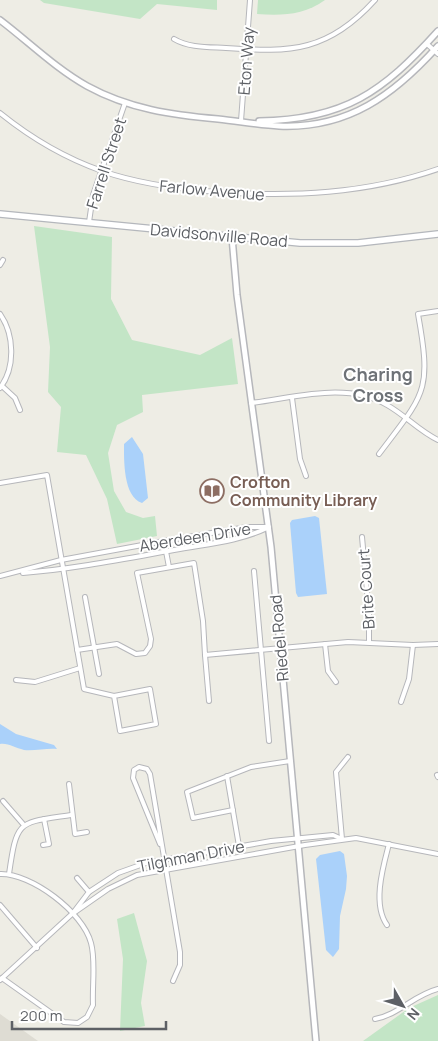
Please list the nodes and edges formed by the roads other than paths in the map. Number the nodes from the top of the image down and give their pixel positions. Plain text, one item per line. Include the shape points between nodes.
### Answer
1 (250, 0) edge
2 (375, 0) edge
3 (0, 20) edge
4 (438, 31) edge
5 (174, 40) dead end
6 (426, 44) junction
7 (246, 50) junction
8 (437, 50) edge
9 (125, 103) junction
10 (0, 113) edge
11 (241, 121) junction
12 (438, 169) edge
13 (102, 171) junction
14 (0, 214) edge
15 (89, 222) junction
16 (438, 234) edge
17 (232, 237) junction
18 (3, 260) dead end
19 (0, 265) edge
20 (438, 311) edge
21 (0, 314) edge
22 (1, 387) edge
23 (292, 398) junction
24 (251, 403) junction
25 (20, 410) dead end
26 (406, 418) junction
27 (438, 440) edge
28 (379, 454) dead end
29 (306, 476) dead end
30 (0, 483) edge
31 (269, 527) junction
32 (362, 537) dead end
33 (164, 541) junction
34 (166, 552) junction
35 (61, 560) junction
36 (169, 567) junction
37 (63, 570) junction
38 (254, 571) dead end
39 (15, 574) junction
40 (0, 576) edge
41 (85, 597) dead end
42 (369, 642) junction
43 (325, 644) junction
44 (438, 644) edge
45 (413, 645) junction
46 (94, 646) junction
47 (279, 648) junction
48 (261, 649) junction
49 (77, 650) junction
50 (205, 654) junction
51 (80, 668) junction
52 (98, 674) dead end
53 (16, 680) dead end
54 (336, 682) dead end
55 (114, 696) junction
56 (209, 700) dead end
57 (401, 702) dead end
58 (269, 741) dead end
59 (348, 757) dead end
60 (290, 761) junction
61 (227, 776) junction
62 (69, 784) dead end
63 (3, 801) dead end
64 (233, 810) junction
65 (71, 815) junction
66 (44, 819) junction
67 (23, 824) junction
68 (87, 832) dead end
69 (296, 839) junction
70 (342, 839) junction
71 (160, 844) junction
72 (389, 844) junction
73 (43, 845) dead end
74 (239, 846) junction
75 (297, 847) junction
76 (438, 854) edge
77 (164, 859) junction
78 (166, 869) junction
79 (0, 874) edge
80 (9, 874) junction
81 (78, 878) dead end
82 (89, 892) junction
83 (0, 905) edge
84 (73, 913) junction
85 (387, 925) dead end
86 (37, 948) junction
87 (1, 979) edge
88 (173, 981) dead end
89 (438, 989) edge
90 (375, 1019) dead end
91 (316, 1041) edge

1 - 7 street, Eton Way
2 - 7 street via 352,23 317,42 282,51
3 - 9 street via 70,75
4 - 6 street
5 - 7 street via 188,45
6 - 8 street
6 - 11 street via 383,85 338,109 303,118
7 - 11 street, Eton Way
8 - 11 street via 401,84 359,111 299,126
9 - 11 street via 163,113
9 - 13 street, Farrell Street
10 - 13 street, Farlow Avenue via 42,143
12 - 13 street, Farlow Avenue via 350,190 278,195 161,186
13 - 15 street, Farrell Street via 91,202
14 - 15 main road, Davidsonville Road
15 - 17 main road, Davidsonville Road
16 - 17 main road, Davidsonville Road via 329,244
17 - 24 street, Riedel Road
18 - 19 street
20 - 26 street via 418,314 426,374 422,394
21 - 22 street via 10,333 11,360
22 - 25 street via 14,398
23 - 24 street
23 - 26 street via 331,393 357,394 379,400
23 - 29 street via 300,459
24 - 31 street, Riedel Road
26 - 27 street
26 - 28 street
30 - 35 street via 47,475
31 - 33 street, Aberdeen Drive via 247,527
31 - 34 street, Aberdeen Drive via 248,537
31 - 47 street, Riedel Road
32 - 42 street, Brite Court
33 - 34 street
33 - 35 street, Aberdeen Drive
34 - 36 street
34 - 37 street, Aberdeen Drive
35 - 37 street
35 - 39 street, Aberdeen Drive
36 - 46 street via 137,573 151,639 148,650 139,655 117,644
36 - 50 street via 194,563
37 - 39 street, Aberdeen Drive
37 - 49 street
38 - 48 street
39 - 40 street, Aberdeen Drive
41 - 46 street
42 - 43 street
42 - 45 street
43 - 47 street
43 - 54 street via 328,671
44 - 45 street
45 - 57 street via 409,679
46 - 49 street
46 - 52 street
47 - 48 street
47 - 60 street, Riedel Road
48 - 50 street
48 - 58 street
49 - 51 street
50 - 56 street
51 - 53 street via 35,682
51 - 55 street via 84,689
55 - 55 street via 150,690 156,724 120,731
59 - 70 street via 336,772
60 - 61 street via 251,767
60 - 69 street, Riedel Road
61 - 64 street
61 - 64 street via 187,792 193,818
62 - 65 street
63 - 67 street
64 - 74 street
65 - 66 street
65 - 68 street via 75,834
66 - 67 street
66 - 73 street via 49,844
67 - 80 street via 15,836
69 - 70 street, Tilghman Drive via 333,835
69 - 74 street, Tilghman Drive
69 - 75 street, Riedel Road
70 - 72 street
70 - 75 street, Tilghman Drive
71 - 71 street via 150,774 139,766 134,770 134,778
71 - 77 street
72 - 76 street
72 - 85 street via 380,908
74 - 77 street, Tilghman Drive
75 - 78 street, Tilghman Drive
75 - 91 street, Riedel Road
77 - 78 street
77 - 82 street, Tilghman Drive via 118,873
78 - 84 street, Tilghman Drive via 122,881
78 - 88 street via 180,952 180,965
79 - 80 street
80 - 84 street via 36,884
81 - 82 street
82 - 84 street, Tilghman Drive
83 - 86 street
84 - 86 street, Tilghman Drive
84 - 87 street via 81,921 92,948 93,1004 83,1021 64,1022
86 - 87 street, Tilghman Drive
89 - 90 street via 413,998 389,1015

